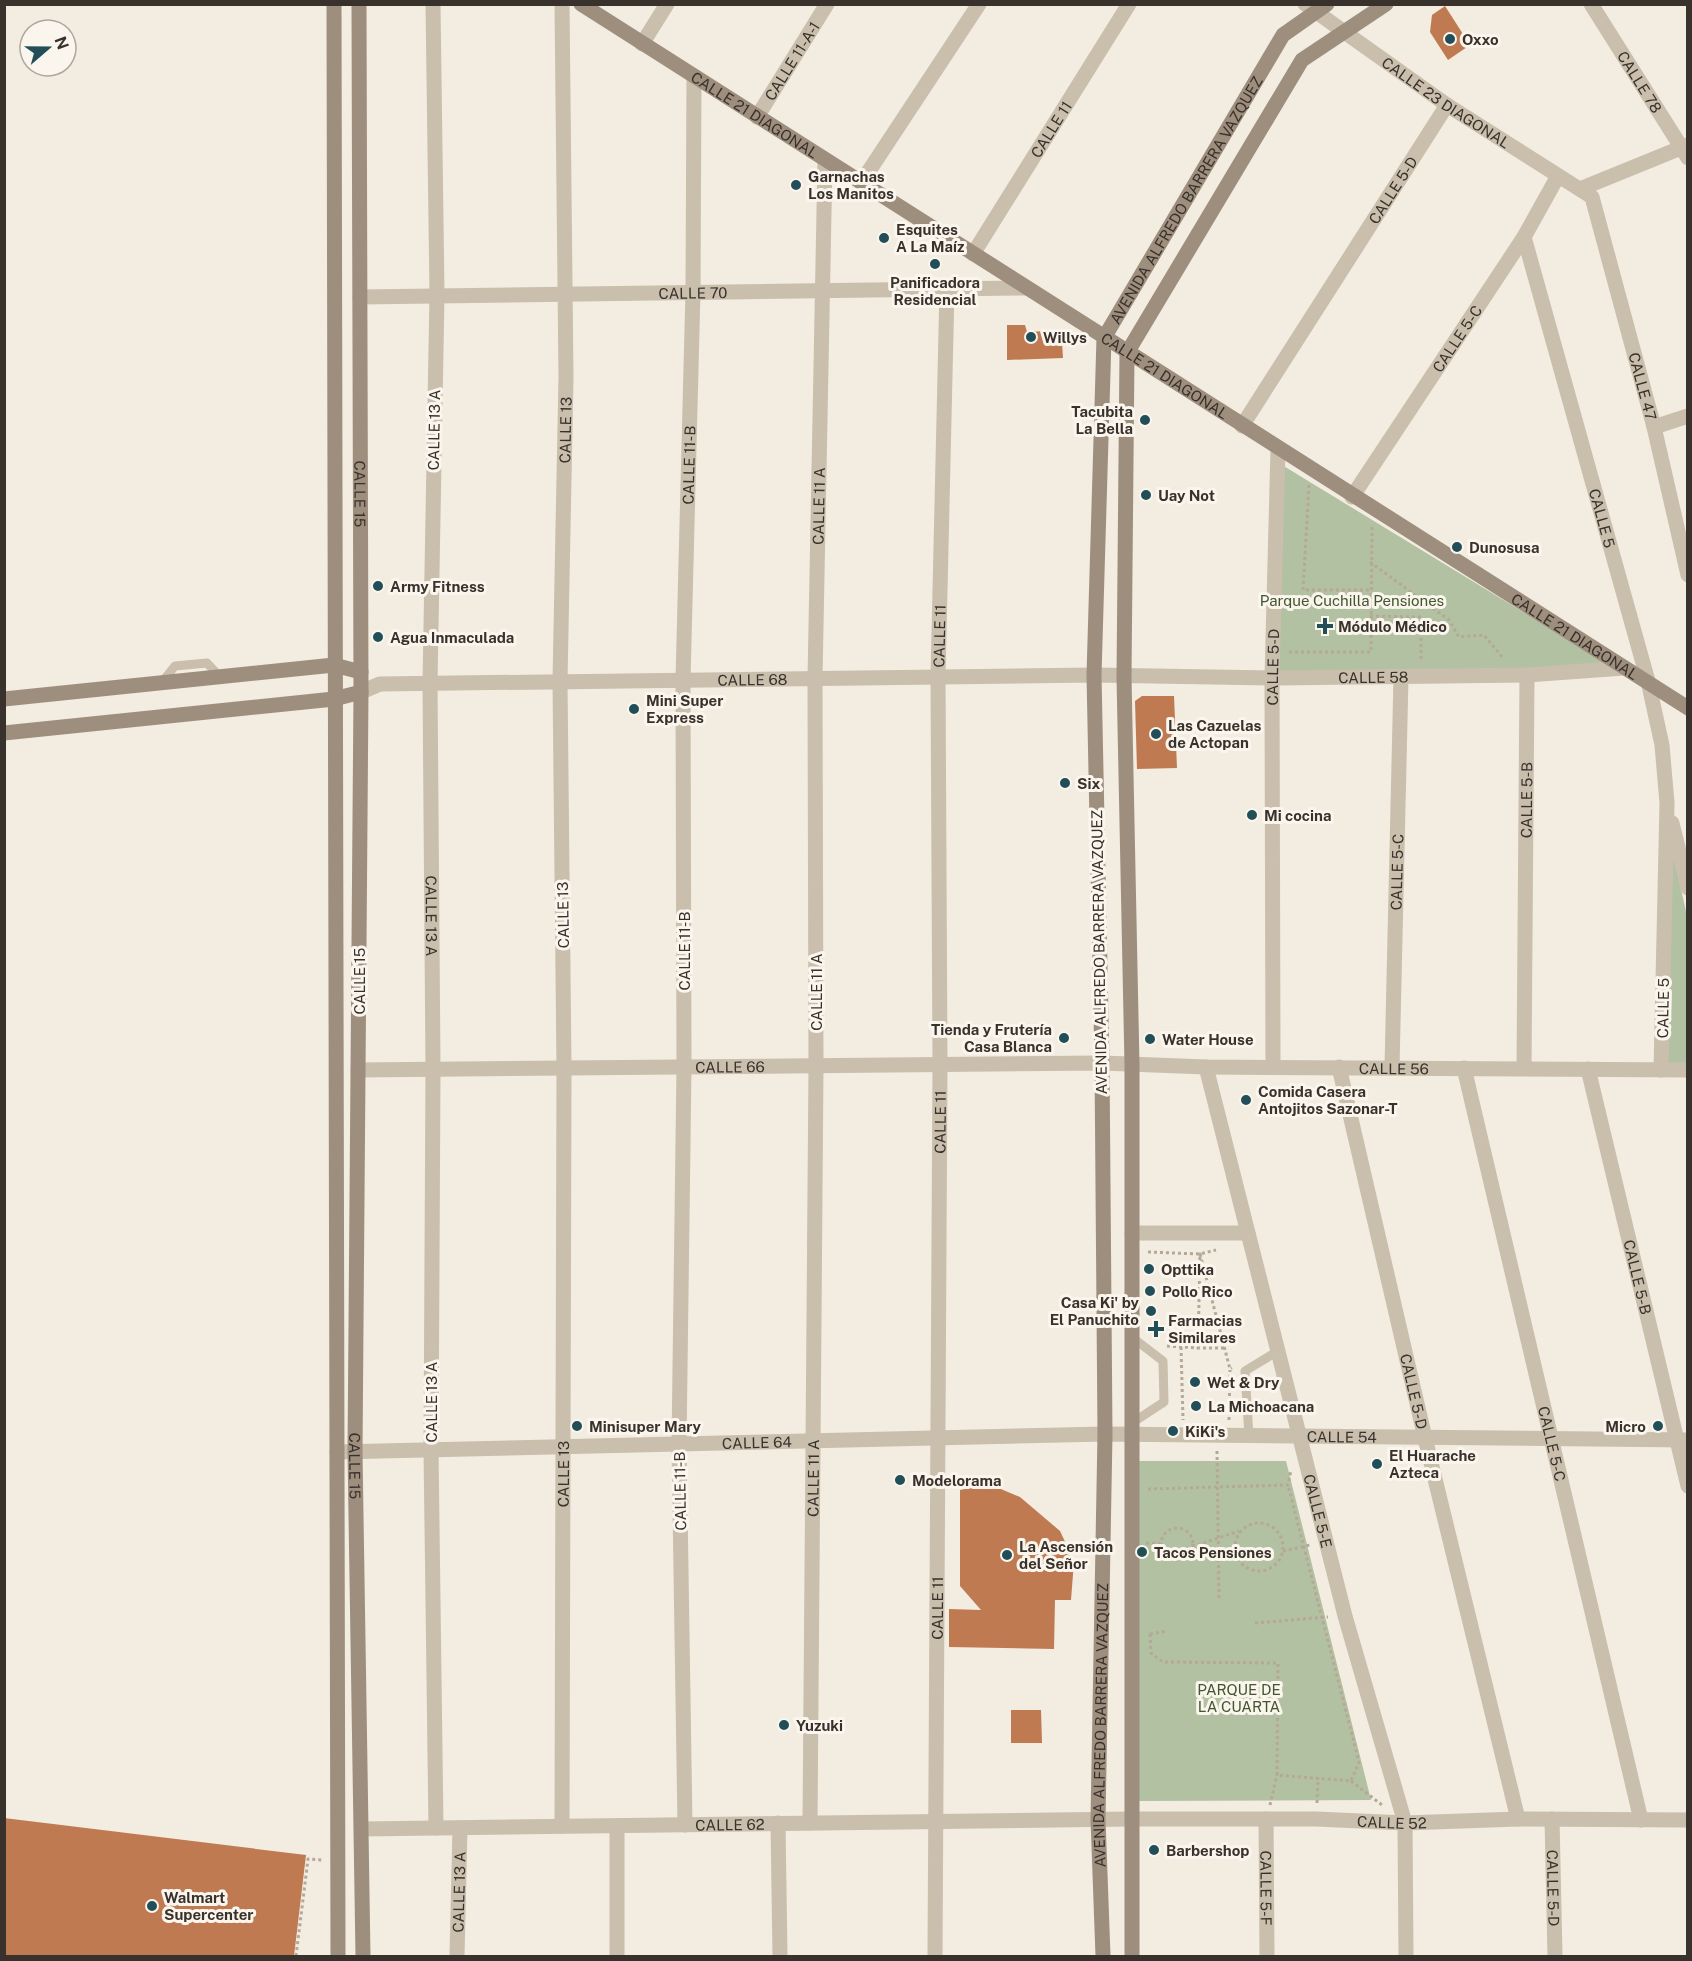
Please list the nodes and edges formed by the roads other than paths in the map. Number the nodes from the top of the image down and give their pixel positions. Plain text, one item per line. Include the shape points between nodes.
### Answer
1 (334, 4) edge
2 (359, 4) edge
3 (433, 4) edge
4 (562, 4) edge
5 (581, 4) edge
6 (667, 4) edge
7 (827, 4) edge
8 (979, 4) edge
9 (1129, 4) edge
10 (1386, 4) edge
11 (1591, 4) edge
12 (1316, 7) edge
13 (1342, 33) junction
14 (642, 44) junction
15 (694, 76) junction
16 (1447, 105) junction
17 (756, 117) junction
18 (1685, 151) edge
19 (825, 160) junction
20 (1558, 176) junction
21 (861, 183) junction
22 (1586, 193) junction
23 (1524, 237) junction
24 (973, 254) junction
25 (1025, 288) junction
26 (947, 289) junction
27 (824, 290) junction
28 (693, 291) junction
29 (565, 293) junction
30 (437, 294) junction
31 (360, 297) junction
32 (1104, 338) junction
33 (1127, 353) junction
34 (1688, 416) edge
35 (1242, 426) junction
36 (1654, 427) junction
37 (1278, 449) junction
38 (1352, 497) junction
39 (1688, 574) edge
40 (334, 665) junction
41 (1624, 668) junction
42 (361, 672) junction
43 (1094, 675) junction
44 (1522, 675) junction
45 (938, 677) junction
46 (1124, 677) junction
47 (1401, 677) junction
48 (815, 678) junction
49 (1272, 678) junction
50 (684, 680) junction
51 (560, 681) junction
52 (1648, 681) junction
53 (430, 683) junction
54 (380, 684) junction
55 (361, 692) junction
56 (4, 699) edge
57 (334, 699) junction
58 (1688, 708) edge
59 (4, 733) edge
60 (1668, 803) junction
61 (1688, 888) edge
62 (1102, 1063) junction
63 (940, 1064) junction
64 (1132, 1065) junction
65 (816, 1066) junction
66 (1273, 1066) junction
67 (1340, 1066) junction
68 (684, 1067) junction
69 (1206, 1067) junction
70 (1392, 1067) junction
71 (564, 1068) junction
72 (1464, 1068) junction
73 (1524, 1068) junction
74 (433, 1069) junction
75 (1588, 1069) junction
76 (358, 1070) junction
77 (1661, 1070) junction
78 (1688, 1070) edge
79 (1132, 1233) junction
80 (1248, 1233) junction
81 (1133, 1338) junction
82 (1278, 1351) junction
83 (1133, 1430) junction
84 (1105, 1434) junction
85 (1249, 1437) junction
86 (1300, 1437) junction
87 (938, 1438) junction
88 (1425, 1438) junction
89 (1553, 1439) junction
90 (1682, 1440) edge
91 (813, 1441) junction
92 (679, 1444) junction
93 (563, 1447) junction
94 (431, 1450) junction
95 (337, 1452) junction
96 (356, 1452) junction
97 (1688, 1486) edge
98 (1098, 1819) junction
99 (1130, 1819) junction
100 (1266, 1819) junction
101 (1518, 1819) junction
102 (1552, 1820) junction
103 (1641, 1820) junction
104 (1688, 1820) edge
105 (935, 1821) junction
106 (778, 1823) junction
107 (810, 1823) junction
108 (1405, 1823) junction
109 (684, 1825) junction
110 (562, 1826) junction
111 (617, 1826) junction
112 (436, 1828) junction
113 (460, 1828) junction
114 (362, 1829) junction
115 (338, 1956) edge
116 (363, 1956) edge
117 (458, 1956) edge
118 (617, 1956) edge
119 (780, 1956) edge
120 (934, 1956) edge
121 (1103, 1956) edge
122 (1132, 1956) edge
123 (1267, 1956) edge
124 (1406, 1956) edge
125 (1555, 1956) edge

1 - 40 street, CALLE 15
2 - 31 street, CALLE 15
3 - 30 street, CALLE 13 A
4 - 29 street, CALLE 13
5 - 14 street, CALLE 21 DIAGONAL
6 - 14 street
7 - 17 street, CALLE 11-A-1
8 - 21 street
9 - 24 street, CALLE 11
10 - 13 street, AVENIDA ALFREDO BARRERA VAZQUEZ
11 - 18 street, CALLE 78
12 - 13 street, CALLE 23 DIAGONAL
12 - 32 street, AVENIDA ALFREDO BARRERA VAZQUEZ via 1283,34
13 - 16 street, CALLE 23 DIAGONAL
13 - 33 street, AVENIDA ALFREDO BARRERA VAZQUEZ via 1302,60
14 - 15 street, CALLE 21 DIAGONAL
15 - 17 street, CALLE 21 DIAGONAL
15 - 28 street, CALLE 11-B
16 - 20 street, CALLE 23 DIAGONAL
16 - 35 street, CALLE 5-D
17 - 19 street, CALLE 21 DIAGONAL
18 - 22 street
19 - 21 street, CALLE 21 DIAGONAL
19 - 27 street, CALLE 11 A
20 - 22 street, CALLE 23 DIAGONAL
20 - 23 street, CALLE 5-C
21 - 24 street, CALLE 21 DIAGONAL
22 - 36 street, CALLE 47
23 - 38 street, CALLE 5-C
23 - 52 street, CALLE 5
24 - 25 street, CALLE 21 DIAGONAL
25 - 26 street, CALLE 70
25 - 32 street, CALLE 21 DIAGONAL
26 - 27 street, CALLE 70
26 - 45 street, CALLE 11
27 - 28 street, CALLE 70
27 - 48 street, CALLE 11 A
28 - 29 street, CALLE 70
28 - 50 street, CALLE 11-B
29 - 30 street, CALLE 70
29 - 51 street, CALLE 13
30 - 31 street, CALLE 70
30 - 53 street, CALLE 13 A
31 - 42 street, CALLE 15
32 - 33 street, CALLE 21 DIAGONAL
32 - 43 street, AVENIDA ALFREDO BARRERA VAZQUEZ
33 - 35 street, CALLE 21 DIAGONAL
33 - 46 street, AVENIDA ALFREDO BARRERA VAZQUEZ
34 - 36 street
35 - 37 street, CALLE 21 DIAGONAL
36 - 39 street, CALLE 47
37 - 38 street, CALLE 21 DIAGONAL
37 - 49 street, CALLE 5-D
38 - 41 street, CALLE 21 DIAGONAL
40 - 42 street
40 - 56 street
40 - 57 street, CALLE 15
41 - 44 street, CALLE 58
41 - 52 street, CALLE 21 DIAGONAL
42 - 54 street
42 - 55 street, CALLE 15
43 - 45 street, CALLE 68
43 - 46 street, CALLE 68
43 - 62 street, AVENIDA ALFREDO BARRERA VAZQUEZ
44 - 47 street, CALLE 58
44 - 73 street, CALLE 5-B
45 - 48 street, CALLE 68
45 - 63 street, CALLE 11
46 - 49 street, CALLE 58
46 - 64 street, AVENIDA ALFREDO BARRERA VAZQUEZ
47 - 49 street, CALLE 58
47 - 70 street, CALLE 5-C
48 - 50 street, CALLE 68
48 - 65 street, CALLE 11 A
49 - 66 street, CALLE 5-D
50 - 51 street, CALLE 68
50 - 68 street, CALLE 11-B
51 - 53 street, CALLE 68
51 - 71 street, CALLE 13
52 - 58 street, CALLE 21 DIAGONAL
52 - 60 street, CALLE 5 via 1662,745
53 - 54 street, CALLE 68
53 - 74 street, CALLE 13 A
54 - 55 street, CALLE 68
55 - 57 street
55 - 76 street, CALLE 15
57 - 59 street
57 - 95 street, CALLE 15
60 - 61 street, CALLE 5
60 - 77 street, CALLE 5
62 - 63 street, CALLE 66
62 - 64 street, CALLE 56
62 - 84 street, AVENIDA ALFREDO BARRERA VAZQUEZ
63 - 65 street, CALLE 66
63 - 87 street, CALLE 11
64 - 69 street, CALLE 56
64 - 79 street, AVENIDA ALFREDO BARRERA VAZQUEZ
65 - 68 street, CALLE 66
65 - 91 street, CALLE 11 A
66 - 67 street, CALLE 56
66 - 69 street, CALLE 56
67 - 70 street, CALLE 56
67 - 88 street, CALLE 5-D
68 - 71 street, CALLE 66
68 - 92 street, CALLE 11-B
69 - 80 street, CALLE 5-E
70 - 72 street, CALLE 56
71 - 74 street, CALLE 66
71 - 93 street, CALLE 13
72 - 73 street, CALLE 56
72 - 89 street, CALLE 5-C
73 - 75 street, CALLE 56
74 - 76 street, CALLE 66
74 - 94 street, CALLE 13 A
75 - 77 street, CALLE 56
75 - 90 street, CALLE 5-B
76 - 96 street, CALLE 15
77 - 78 street, CALLE 56
79 - 80 street
79 - 81 street, AVENIDA ALFREDO BARRERA VAZQUEZ
80 - 82 street, CALLE 5-E
81 - 83 street, AVENIDA ALFREDO BARRERA VAZQUEZ
81 - 83 lane via 1162,1361 1164,1402
82 - 85 lane via 1245,1371
82 - 86 street, CALLE 5-E
83 - 84 street, CALLE 54
83 - 85 street, CALLE 54
83 - 99 street, AVENIDA ALFREDO BARRERA VAZQUEZ
84 - 87 street, CALLE 64
84 - 98 street, AVENIDA ALFREDO BARRERA VAZQUEZ
85 - 86 street, CALLE 54
86 - 88 street, CALLE 54
86 - 108 street, CALLE 5-E via 1345,1616
87 - 91 street, CALLE 64
87 - 105 street, CALLE 11
88 - 89 street, CALLE 54
88 - 101 street, CALLE 5-D
89 - 90 street, CALLE 54
89 - 103 street, CALLE 5-C
90 - 97 street, CALLE 5-B
91 - 92 street, CALLE 64
91 - 107 street, CALLE 11 A
92 - 93 street, CALLE 64
92 - 109 street, CALLE 11-B
93 - 94 street, CALLE 64
93 - 110 street, CALLE 13
94 - 96 street, CALLE 64
94 - 112 street, CALLE 13 A
95 - 96 street, CALLE 64
95 - 115 street, CALLE 15
96 - 114 street, CALLE 15
98 - 99 street, CALLE 52
98 - 105 street, CALLE 62
98 - 121 street, AVENIDA ALFREDO BARRERA VAZQUEZ
99 - 100 street, CALLE 52
99 - 122 street, AVENIDA ALFREDO BARRERA VAZQUEZ
100 - 108 street, CALLE 52
100 - 123 street, CALLE 5-F
101 - 102 street, CALLE 52
101 - 108 street, CALLE 52
102 - 103 street, CALLE 52
102 - 125 street, CALLE 5-D
103 - 104 street, CALLE 52
105 - 107 street, CALLE 62
105 - 120 street, CALLE 11
106 - 107 street, CALLE 62
106 - 109 street, CALLE 62
106 - 119 street
108 - 124 street, CALLE 5-E
109 - 111 street, CALLE 62
110 - 111 street, CALLE 62
110 - 113 street, CALLE 62
111 - 118 street
112 - 113 street, CALLE 62
112 - 114 street, CALLE 62
113 - 117 street, CALLE 13 A
114 - 116 street, CALLE 15

